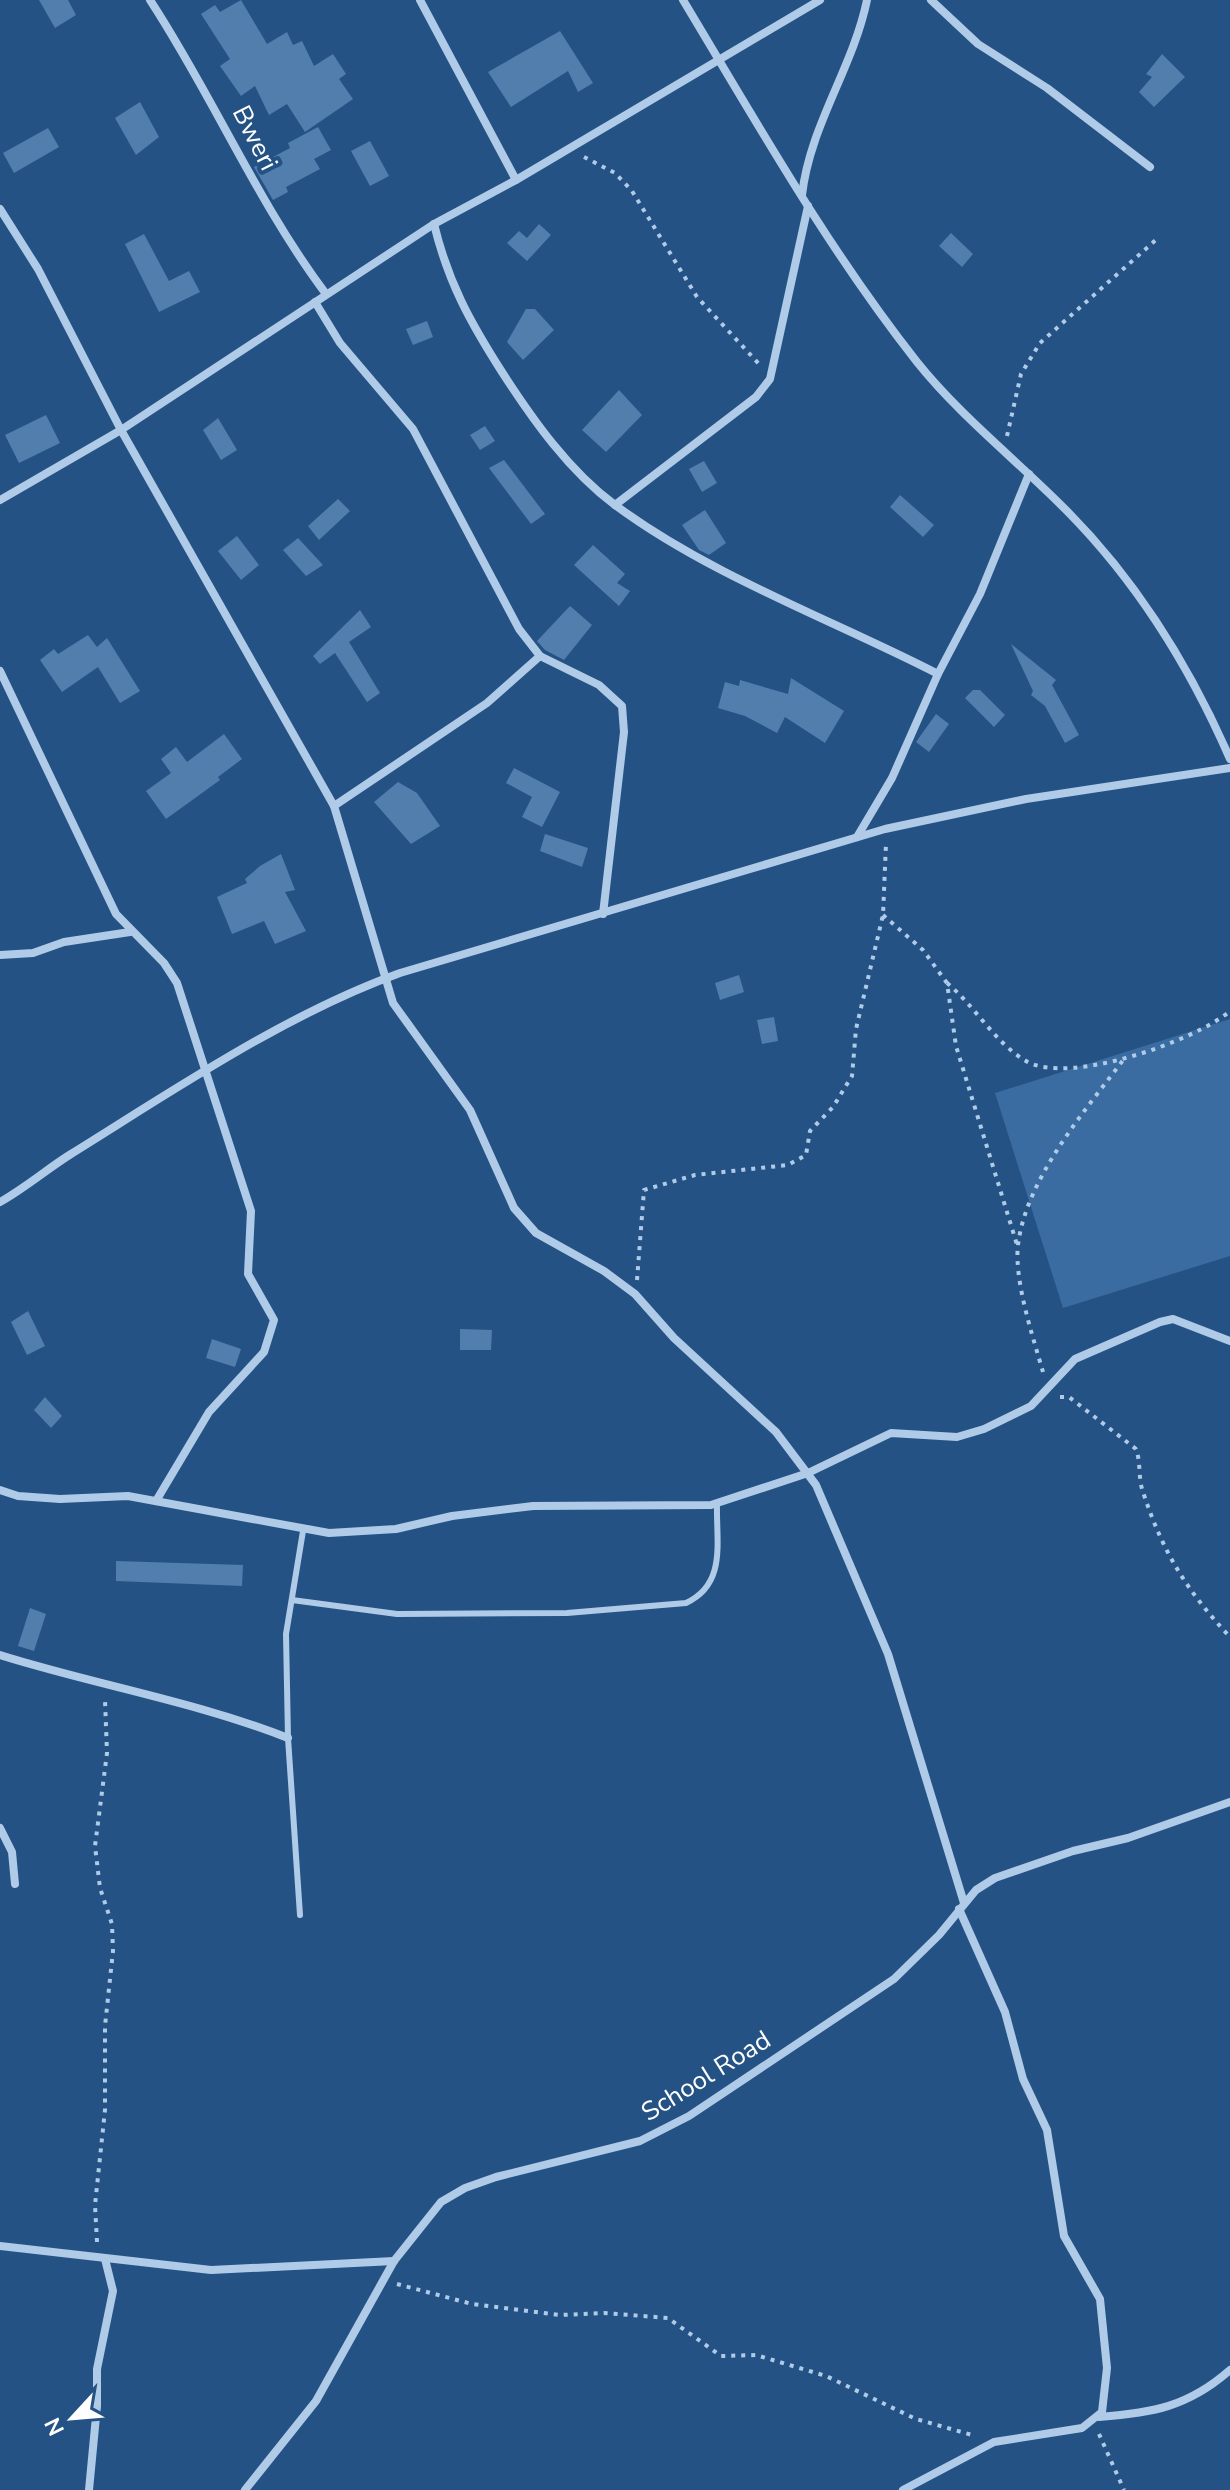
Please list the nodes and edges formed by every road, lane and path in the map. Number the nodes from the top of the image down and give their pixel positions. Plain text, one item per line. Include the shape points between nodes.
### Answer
1 (150, 0) edge
2 (420, 0) edge
3 (683, 0) edge
4 (820, 0) edge
5 (867, 0) edge
6 (931, 0) edge
7 (719, 60) junction
8 (569, 149) junction
9 (1150, 167) dead end
10 (516, 180) junction
11 (802, 195) junction
12 (808, 206) junction
13 (0, 209) edge
14 (434, 224) junction
15 (1158, 238) dead end
16 (326, 294) junction
17 (315, 302) junction
18 (770, 379) junction
19 (121, 430) junction
20 (1002, 450) junction
21 (1029, 474) junction
22 (0, 500) edge
23 (615, 505) junction
24 (540, 656) junction
25 (0, 671) edge
26 (938, 674) junction
27 (1230, 759) edge
28 (1230, 768) edge
29 (334, 806) junction
30 (885, 829) junction
31 (857, 837) junction
32 (603, 914) junction
33 (883, 915) junction
34 (130, 932) junction
35 (0, 955) edge
36 (384, 979) junction
37 (947, 983) junction
38 (1230, 1011) edge
39 (1124, 1059) junction
40 (206, 1073) junction
41 (0, 1202) edge
42 (1018, 1248) junction
43 (635, 1294) junction
44 (1230, 1341) edge
45 (1047, 1386) junction
46 (1031, 1406) junction
47 (808, 1473) junction
48 (0, 1490) edge
49 (156, 1501) junction
50 (717, 1504) junction
51 (303, 1531) junction
52 (292, 1600) junction
53 (1230, 1637) edge
54 (0, 1655) edge
55 (104, 1685) junction
56 (288, 1738) junction
57 (1230, 1802) edge
58 (0, 1828) edge
59 (15, 1884) dead end
60 (961, 1906) junction
61 (300, 1915) dead end
62 (0, 2246) edge
63 (102, 2258) junction
64 (394, 2261) junction
65 (383, 2281) junction
66 (1230, 2370) edge
67 (1096, 2419) junction
68 (994, 2442) junction
69 (89, 2490) edge
70 (245, 2490) edge
71 (903, 2490) edge
72 (1124, 2490) edge

1 - 16 street, Bweri via 221,115 279,229
2 - 10 street
3 - 7 street
4 - 7 street
5 - 11 street via 861,30 813,140
6 - 9 street via 978,44 1047,88
7 - 8 street
7 - 11 street
8 - 10 street
8 - 18 path via 615,173 632,191 697,297
10 - 14 street
11 - 12 street
12 - 18 street
12 - 20 street via 920,365
13 - 19 street via 38,269
14 - 16 street
14 - 23 street via 454,292 491,355 573,467
15 - 20 path via 1058,325 1027,360
16 - 17 street
17 - 19 street
17 - 24 street via 340,343 413,429 519,629
18 - 23 street via 756,397
19 - 22 street
19 - 29 street
20 - 21 street
21 - 26 street via 980,594
21 - 27 street via 1070,514 1160,624 1205,701
23 - 26 street via 718,566
24 - 29 street via 487,703
24 - 32 street via 609,691 625,716
25 - 34 street via 106,896
26 - 31 street via 892,778
28 - 30 street via 1026,799
29 - 36 street
30 - 31 street
30 - 33 path
31 - 32 street
32 - 36 street
33 - 37 path via 923,950
33 - 43 path via 856,1029 852,1076 810,1131 806,1155 788,1165 695,1175 644,1190
34 - 35 street
34 - 40 street via 174,977
36 - 40 street
36 - 43 street via 401,1016 470,1110 520,1216 536,1233
37 - 39 path via 1029,1063 1052,1069
37 - 42 path via 956,1046
38 - 39 path via 1192,1035
39 - 42 path via 1029,1198
40 - 41 street
40 - 49 street via 251,1211 248,1274 273,1313 274,1326 258,1362 209,1412
42 - 45 path via 1026,1307
43 - 47 street via 674,1338 776,1432
44 - 45 street via 1173,1319 1160,1322 1075,1359
45 - 46 street
46 - 47 street via 957,1437 891,1433
46 - 53 path via 1069,1397 1136,1449 1140,1484 1162,1546 1191,1592
47 - 50 street
47 - 60 street via 888,1654
48 - 49 street via 60,1499
49 - 51 street
50 - 51 street via 533,1506 351,1534
50 - 52 lane via 714,1581 686,1603 567,1613 397,1614
51 - 52 lane
52 - 56 lane via 286,1634
54 - 55 street
55 - 56 street via 173,1699
55 - 63 path via 107,1753 95,1846 113,1951 95,2205
56 - 61 lane
57 - 60 street, School Road via 995,1878
58 - 59 street via 12,1852
60 - 64 street, School Road via 894,1979 689,2116 640,2141 465,2188 441,2202
60 - 67 street via 1005,2012 1023,2079 1047,2130 1064,2236 1100,2299 1107,2368 1104,2406
62 - 63 street
63 - 64 street via 211,2270
63 - 69 street via 113,2291 97,2369
64 - 65 street, School Road
65 - 68 path via 472,2304 560,2315 668,2318 721,2356 756,2355 826,2376 916,2419
65 - 70 street, School Road via 316,2401
66 - 67 street via 1162,2411
67 - 68 street via 1082,2428
67 - 72 path
68 - 71 street

